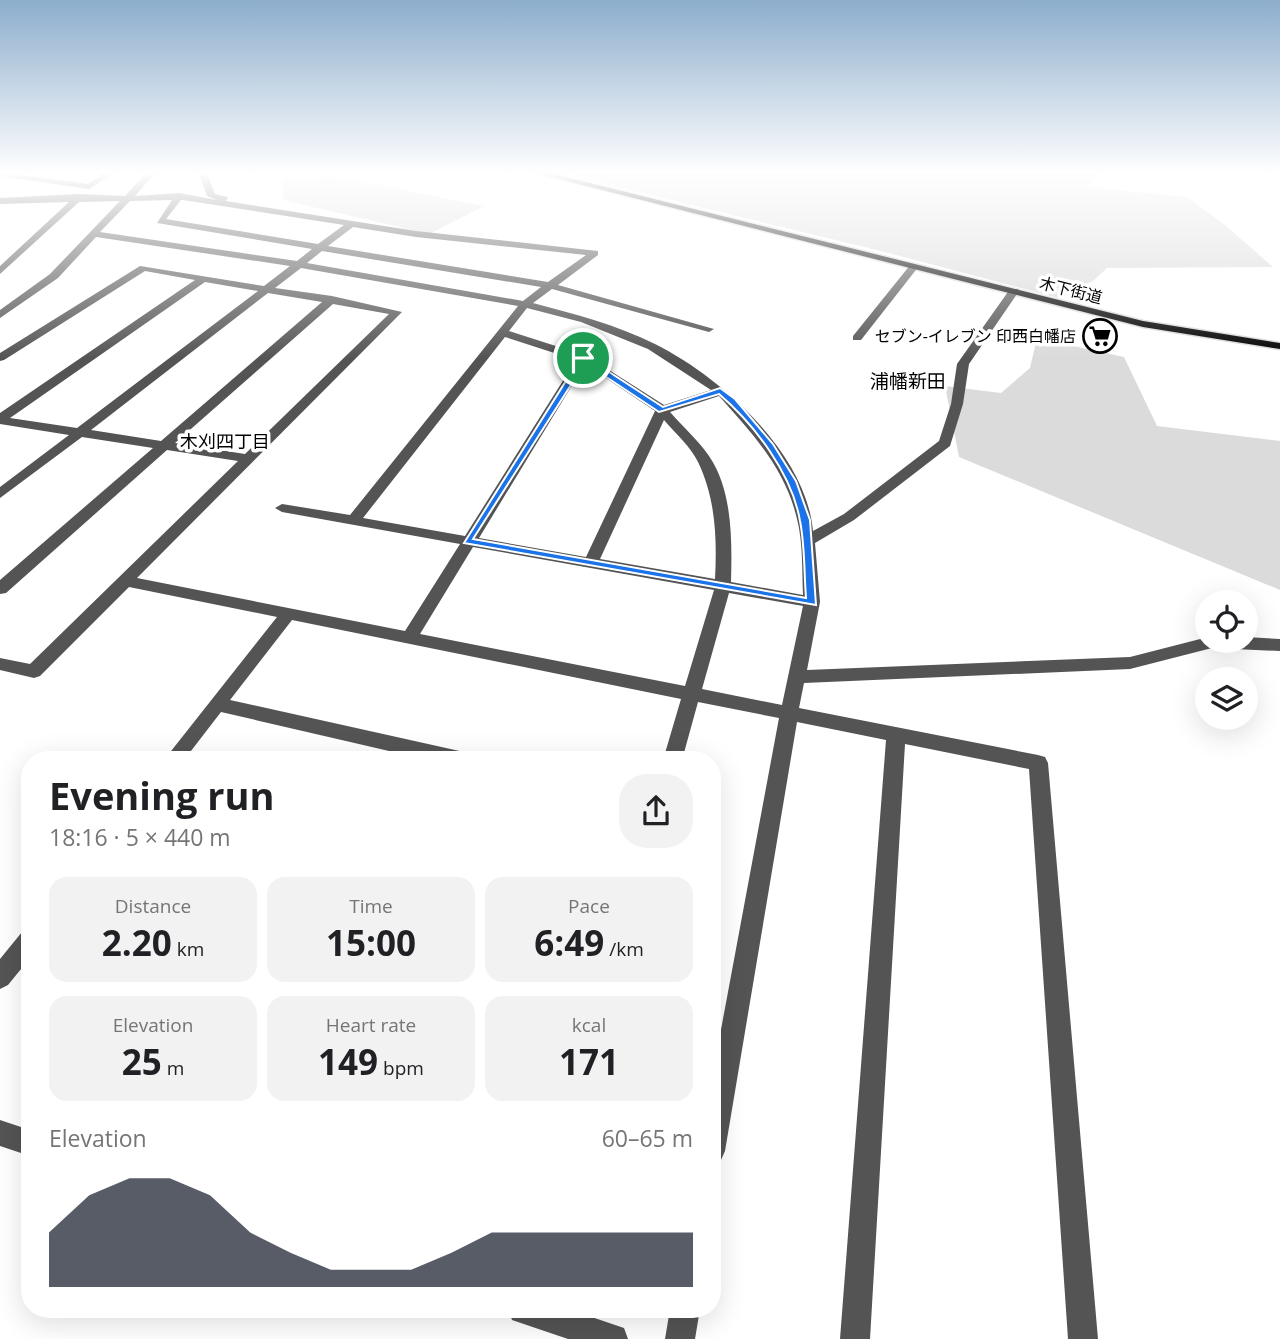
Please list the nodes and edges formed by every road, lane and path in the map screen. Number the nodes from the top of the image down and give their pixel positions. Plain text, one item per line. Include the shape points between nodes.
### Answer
1 (40, 233) edge
2 (210, 233) edge
3 (238, 233) edge
4 (339, 233) edge
5 (417, 233) edge
6 (783, 233) edge
7 (95, 234) joint
8 (189, 247) junction
9 (321, 247) junction
10 (297, 264) junction
11 (914, 266) junction
12 (0, 271) edge
13 (204, 278) junction
14 (552, 286) junction
15 (267, 288) junction
16 (1014, 291) junction
17 (332, 299) junction
18 (525, 304) junction
19 (0, 315) edge
20 (709, 329) dead end
21 (503, 333) junction
22 (857, 338) dead end
23 (1280, 346) edge
24 (0, 358) edge
25 (583, 358) junction
26 (720, 391) junction
27 (662, 410) junction
28 (0, 420) edge
29 (79, 433) junction
30 (163, 447) junction
31 (248, 459) junction
32 (0, 494) edge
33 (282, 509) dead end
34 (354, 521) junction
35 (467, 541) junction
36 (807, 541) junction
37 (591, 563) junction
38 (125, 581) junction
39 (723, 587) junction
40 (0, 589) edge
41 (812, 603) junction
42 (288, 614) junction
43 (409, 638) junction
44 (1280, 645) edge
45 (0, 664) edge
46 (796, 677) junction
47 (692, 694) junction
48 (217, 704) junction
49 (789, 713) junction
50 (896, 735) junction
51 (180, 751) edge
52 (424, 751) edge
53 (676, 751) edge
54 (721, 1100) edge
55 (0, 1133) edge
56 (21, 1140) edge
57 (550, 1318) edge
58 (684, 1318) edge
59 (613, 1339) edge
60 (680, 1339) edge
61 (855, 1339) edge
62 (1083, 1339) edge

1 - 12 street
2 - 8 street
3 - 9 street
4 - 9 street
5 - 14 street via 595,253
6 - 11 main road, 木下街道
7 - 8 street
7 - 19 street via 54,276
8 - 10 street
9 - 10 street
9 - 14 street
10 - 15 street
10 - 18 street
11 - 16 main road, 木下街道
11 - 22 street
13 - 15 street
13 - 24 street via 143,268
13 - 28 street
14 - 18 street
14 - 20 street
15 - 17 street
15 - 29 street
16 - 23 main road, 木下街道 via 1143,324
16 - 36 street via 963,364 945,443 849,517
17 - 30 street
17 - 31 street via 397,312
18 - 21 street
18 - 26 street via 621,333 652,347
21 - 25 street
21 - 34 street
25 - 27 street
25 - 35 street
26 - 27 street
26 - 36 street via 770,446 791,481
27 - 37 street
27 - 39 street via 704,459 718,496
28 - 29 street
29 - 30 street
29 - 32 street
30 - 31 street
30 - 40 street
31 - 38 street
33 - 34 street
34 - 35 street
35 - 37 street
35 - 43 street
36 - 41 street
37 - 39 street
38 - 42 street
38 - 45 street via 34,671
39 - 41 street
39 - 47 street
41 - 46 street
42 - 43 street
42 - 48 street
43 - 47 street
44 - 46 street via 1212,642 1130,663
46 - 49 street
47 - 49 street
47 - 53 street
48 - 51 street
48 - 52 street
49 - 50 street
49 - 54 street
50 - 61 street
50 - 62 street via 1038,763
55 - 56 street
57 - 59 street
58 - 60 street

